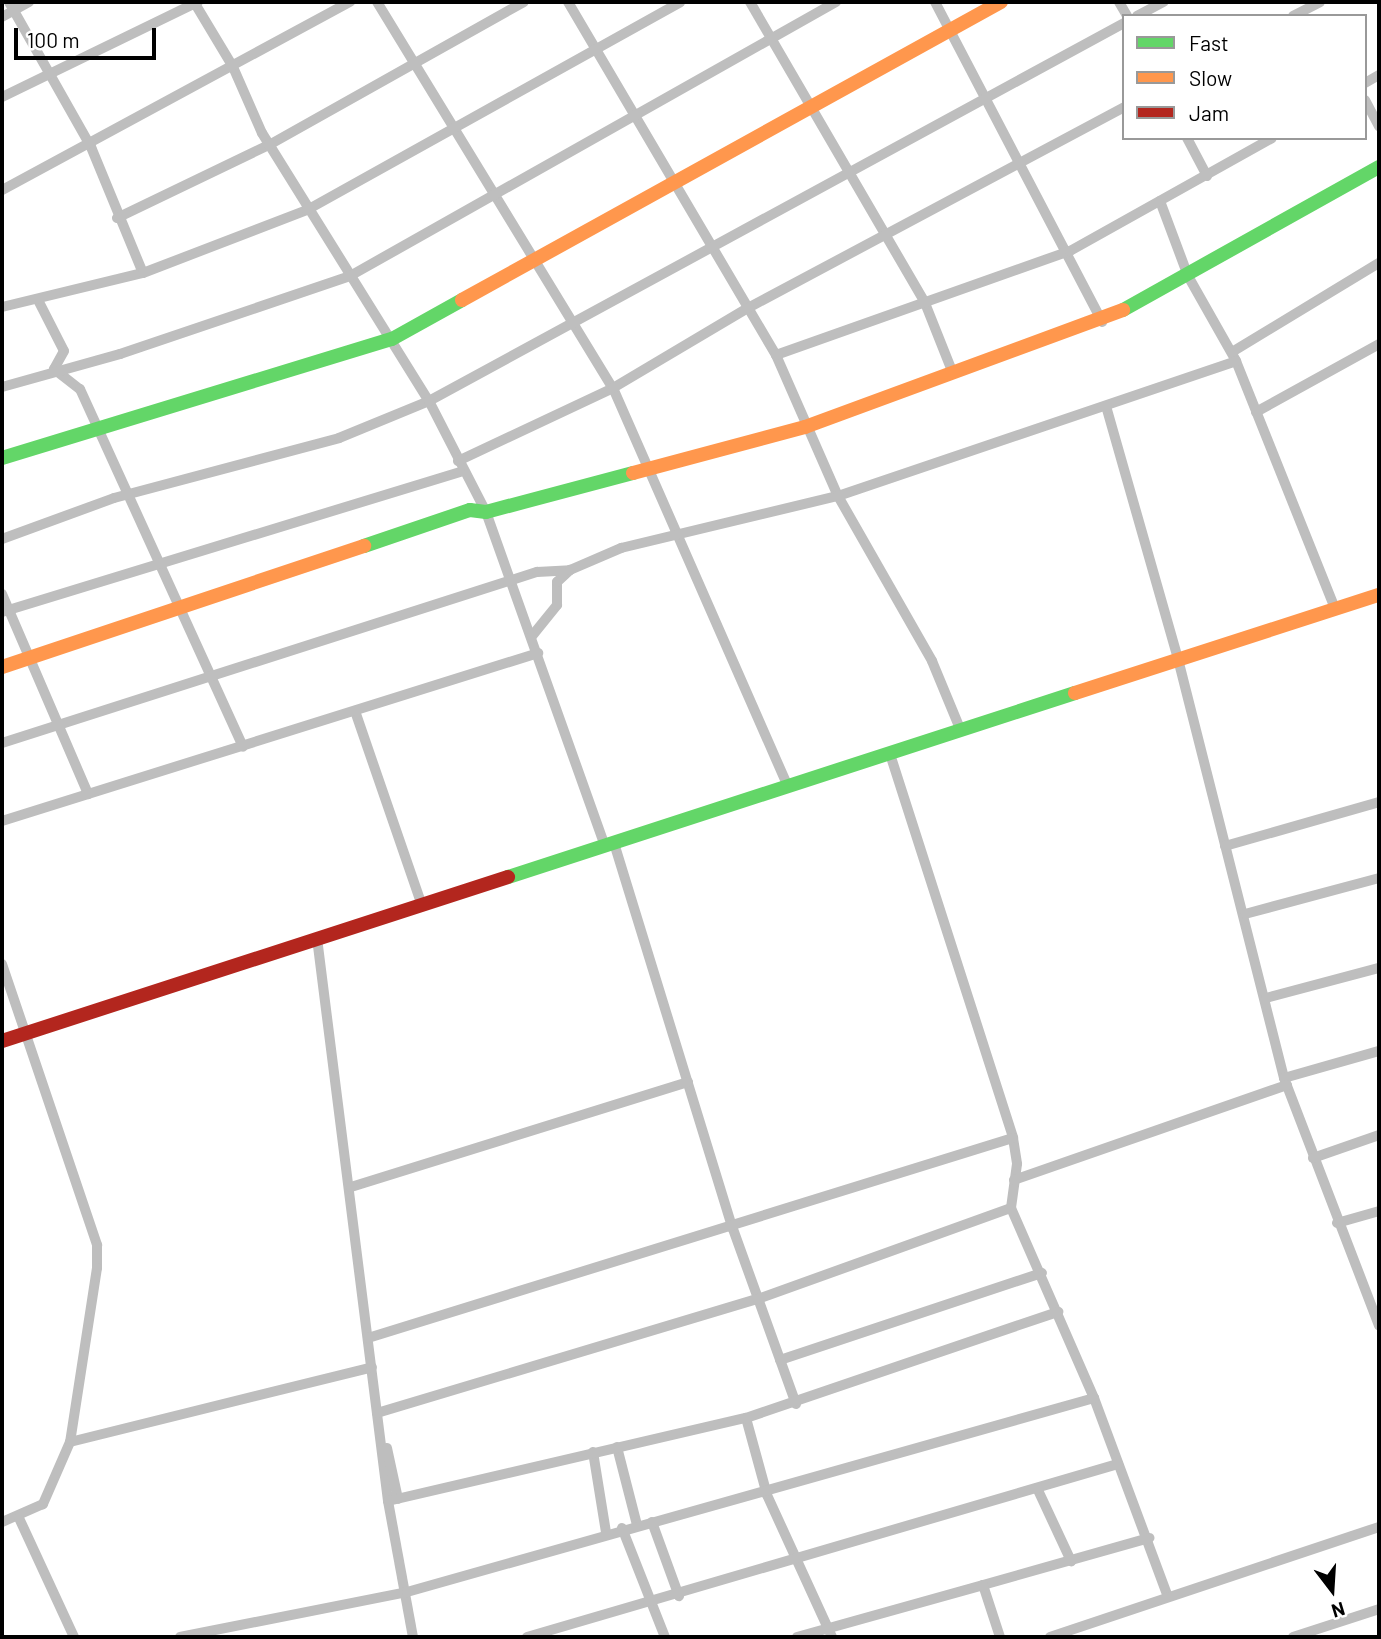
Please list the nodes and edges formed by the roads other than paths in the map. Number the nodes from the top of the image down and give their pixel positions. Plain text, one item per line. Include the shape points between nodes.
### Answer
1 (29, 2) edge
2 (196, 2) edge
3 (350, 2) edge
4 (377, 2) edge
5 (524, 2) edge
6 (568, 2) edge
7 (680, 2) edge
8 (750, 2) edge
9 (836, 2) edge
10 (935, 2) edge
11 (1000, 2) edge
12 (1163, 2) edge
13 (1320, 2) edge
14 (12, 6) edge
15 (1309, 8) edge
16 (1141, 14) edge
17 (2, 17) edge
18 (1122, 24) edge
19 (951, 29) junction
20 (771, 38) junction
21 (598, 50) junction
22 (412, 59) junction
23 (233, 67) junction
24 (51, 73) junction
25 (985, 93) junction
26 (2, 97) edge
27 (1367, 104) edge
28 (812, 105) junction
29 (1122, 108) edge
30 (634, 115) junction
31 (1379, 126) edge
32 (456, 130) junction
33 (1188, 140) edge
34 (1269, 140) edge
35 (269, 145) junction
36 (91, 147) junction
37 (1021, 164) junction
38 (1379, 167) edge
39 (848, 169) junction
40 (1207, 176) junction
41 (672, 183) junction
42 (2, 190) edge
43 (495, 193) junction
44 (1160, 201) junction
45 (307, 210) junction
46 (117, 218) junction
47 (884, 235) junction
48 (713, 247) junction
49 (1070, 251) junction
50 (536, 258) junction
51 (1379, 263) edge
52 (142, 273) junction
53 (350, 276) junction
54 (1188, 276) junction
55 (38, 300) junction
56 (925, 303) junction
57 (748, 308) junction
58 (3, 309) edge
59 (1102, 322) junction
60 (574, 324) junction
61 (392, 340) junction
62 (1379, 344) edge
63 (776, 355) junction
64 (1234, 356) junction
65 (54, 369) junction
66 (952, 372) junction
67 (2, 387) edge
68 (612, 388) junction
69 (429, 401) junction
70 (1106, 406) junction
71 (1256, 412) junction
72 (805, 427) junction
73 (96, 428) junction
74 (2, 458) edge
75 (458, 461) junction
76 (653, 468) junction
77 (460, 472) junction
78 (133, 495) junction
79 (838, 496) junction
80 (486, 512) junction
81 (681, 533) junction
82 (2, 539) edge
83 (161, 562) junction
84 (570, 570) junction
85 (510, 580) junction
86 (2, 594) edge
87 (1379, 595) edge
88 (180, 609) junction
89 (1335, 609) junction
90 (5, 611) edge
91 (532, 636) junction
92 (538, 653) junction
93 (30, 657) junction
94 (1178, 659) junction
95 (2, 667) edge
96 (215, 678) junction
97 (355, 711) junction
98 (61, 723) junction
99 (961, 731) junction
100 (2, 743) edge
101 (243, 747) junction
102 (890, 754) junction
103 (788, 786) junction
104 (88, 794) junction
105 (1379, 802) edge
106 (2, 821) edge
107 (610, 844) junction
108 (1225, 846) junction
109 (1379, 878) edge
110 (421, 903) junction
111 (1245, 914) junction
112 (317, 938) junction
113 (2, 964) edge
114 (1379, 968) edge
115 (1266, 998) junction
116 (29, 1032) junction
117 (2, 1041) edge
118 (1379, 1051) edge
119 (688, 1082) junction
120 (1285, 1082) junction
121 (1379, 1135) edge
122 (1013, 1138) junction
123 (1313, 1158) junction
124 (1014, 1180) junction
125 (351, 1187) junction
126 (1011, 1208) junction
127 (1379, 1211) edge
128 (1337, 1223) junction
129 (733, 1229) junction
130 (1042, 1273) junction
131 (1379, 1292) edge
132 (1368, 1295) junction
133 (758, 1299) junction
134 (1058, 1312) junction
135 (1379, 1325) edge
136 (368, 1338) junction
137 (780, 1360) junction
138 (372, 1367) junction
139 (1094, 1398) junction
140 (796, 1404) junction
141 (380, 1412) junction
142 (746, 1418) junction
143 (70, 1442) junction
144 (617, 1447) junction
145 (593, 1452) junction
146 (1118, 1464) junction
147 (1037, 1488) junction
148 (767, 1495) junction
149 (393, 1500) junction
150 (19, 1518) junction
151 (2, 1522) edge
152 (652, 1522) junction
153 (637, 1525) junction
154 (1379, 1527) edge
155 (622, 1528) junction
156 (606, 1532) junction
157 (1149, 1538) junction
158 (794, 1560) junction
159 (1071, 1561) junction
160 (983, 1584) junction
161 (407, 1592) junction
162 (679, 1596) junction
163 (1168, 1597) junction
164 (651, 1604) junction
165 (1379, 1609) edge
166 (830, 1633) edge
167 (74, 1637) edge
168 (180, 1637) edge
169 (413, 1637) edge
170 (527, 1637) edge
171 (665, 1637) edge
172 (797, 1637) edge
173 (1000, 1637) edge
174 (1050, 1637) edge
175 (1293, 1637) edge

1 - 14 street
2 - 23 street
2 - 24 street
3 - 23 street
4 - 22 street
5 - 22 street
6 - 21 street
7 - 21 street
8 - 20 street
9 - 20 street
10 - 19 street
11 - 19 street
12 - 16 street
13 - 15 street
14 - 17 street
14 - 24 street
18 - 25 street
19 - 25 street
19 - 28 street
20 - 28 street
20 - 30 street
21 - 30 street
21 - 32 street
22 - 32 street
22 - 35 street
23 - 35 street
23 - 36 street
24 - 26 street
24 - 36 street
25 - 37 street
25 - 39 street
27 - 31 street
28 - 39 street
28 - 41 street
29 - 37 street
30 - 41 street
30 - 43 street
32 - 43 street
32 - 45 street
33 - 40 street
34 - 40 street
35 - 45 street
35 - 46 street
36 - 42 street
36 - 46 street
37 - 47 street
37 - 49 street
38 - 54 street
39 - 47 street
39 - 48 street
40 - 44 street
41 - 48 street
41 - 50 street
43 - 50 street
43 - 53 street
44 - 49 street
44 - 54 street
45 - 52 street
45 - 53 street
46 - 52 street
47 - 56 street
47 - 57 street
48 - 57 street
48 - 60 street
49 - 56 street
49 - 59 street
50 - 60 street
50 - 61 street
51 - 64 street
52 - 55 street
53 - 61 street
53 - 65 street via 120,354
54 - 59 street
54 - 64 street
55 - 58 street
55 - 65 street via 64,351
56 - 63 street
56 - 66 street
57 - 63 street
57 - 68 street
59 - 66 street
60 - 68 street
60 - 69 street
61 - 69 street
61 - 73 street
62 - 71 street
63 - 72 street
64 - 70 street
64 - 71 street
65 - 67 street
65 - 73 street via 80,388
66 - 72 street
68 - 75 street
68 - 76 street
69 - 75 street
69 - 78 street via 339,438
70 - 79 street
70 - 94 street
71 - 89 street
72 - 76 street
72 - 79 street
73 - 74 street
73 - 78 street
75 - 77 street
76 - 80 street
76 - 81 street
77 - 80 street
77 - 83 street
78 - 82 street
78 - 83 street
79 - 81 street
79 - 99 street via 932,661
80 - 85 street
80 - 88 street via 470,510
81 - 84 street
81 - 103 street
83 - 88 street
83 - 90 street
84 - 85 street
84 - 91 street via 557,582 557,605
85 - 91 street
85 - 96 street
86 - 90 street
87 - 89 street
88 - 93 street
88 - 96 street
89 - 94 street
90 - 93 street
91 - 92 street
92 - 97 street
92 - 107 street
93 - 95 street
93 - 98 street
94 - 99 street
94 - 108 street
96 - 98 street
96 - 101 street
97 - 101 street
97 - 110 street
98 - 100 street
98 - 104 street
99 - 102 street
101 - 104 street
102 - 103 street
102 - 122 street
103 - 107 street
104 - 106 street
105 - 108 street
107 - 110 street
107 - 119 street
108 - 111 street
109 - 111 street
110 - 112 street
111 - 115 street
112 - 116 street
112 - 125 street
113 - 116 street
114 - 115 street
115 - 120 street
116 - 117 street
116 - 143 street via 97,1245
118 - 120 street
119 - 125 street
119 - 129 street
120 - 123 street
120 - 124 street
121 - 123 street
122 - 124 street
122 - 129 street
123 - 128 street
124 - 126 street
125 - 136 street
126 - 130 street
126 - 133 street
127 - 128 street
128 - 132 street
129 - 133 street
129 - 136 street
130 - 134 street
130 - 137 street
131 - 132 street
132 - 135 street
133 - 137 street
133 - 141 street
134 - 139 street
134 - 140 street
136 - 138 street
137 - 140 street
138 - 141 street
138 - 143 street
139 - 146 street
139 - 148 street
140 - 142 street
141 - 149 street
142 - 144 street
142 - 148 street
143 - 150 street via 43,1504
144 - 145 street
144 - 153 street
145 - 149 street
145 - 156 street
146 - 147 street
146 - 157 street
147 - 158 street
147 - 159 street
148 - 152 street
148 - 158 street
149 - 161 street
150 - 151 street
150 - 167 street
152 - 153 street
152 - 162 street
153 - 155 street
154 - 163 street
155 - 156 street
155 - 164 street
156 - 161 street
157 - 159 street
157 - 163 street
158 - 162 street
158 - 166 street
159 - 160 street
160 - 166 street
160 - 173 street
161 - 168 street
161 - 169 street
162 - 164 street
163 - 174 street
164 - 170 street
164 - 171 street
165 - 175 street
166 - 172 street

